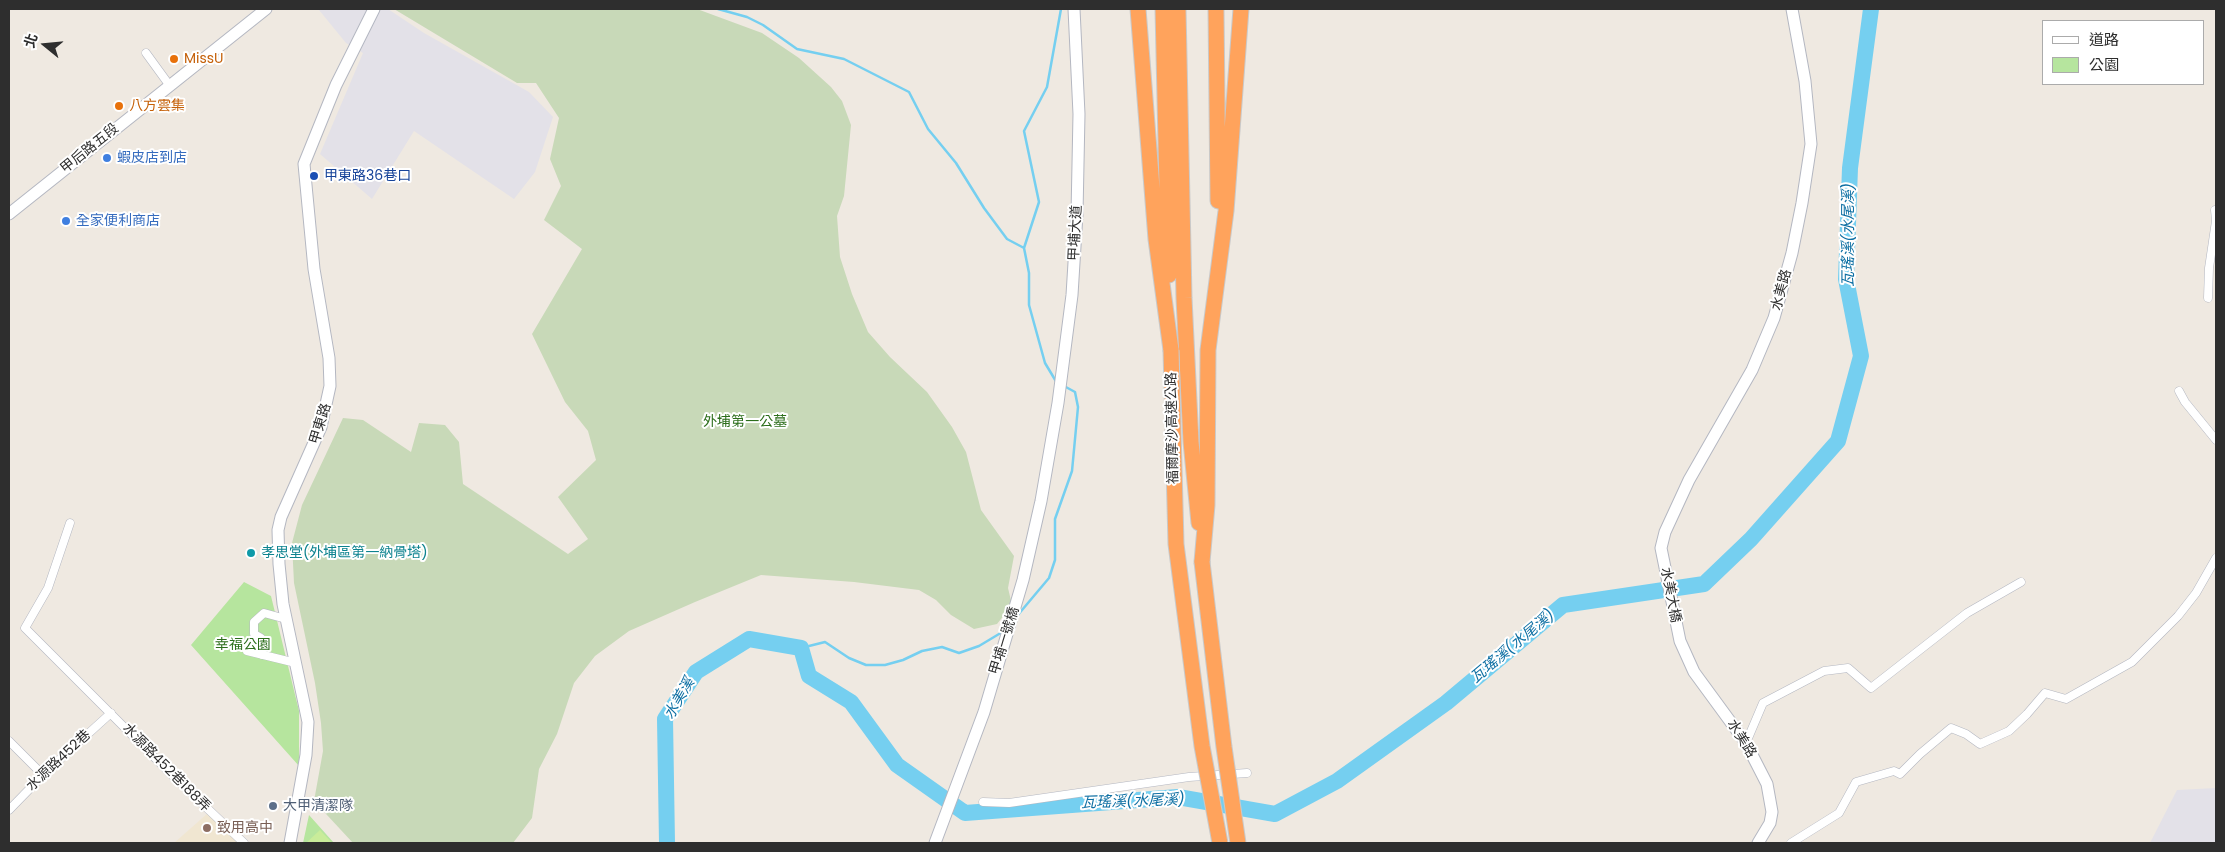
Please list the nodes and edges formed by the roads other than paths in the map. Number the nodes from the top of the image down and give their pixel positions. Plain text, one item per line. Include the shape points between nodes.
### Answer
1 (266, 9) edge
2 (374, 9) edge
3 (1074, 9) edge
4 (1138, 9) edge
5 (1163, 9) edge
6 (1178, 9) edge
7 (1216, 9) edge
8 (1241, 9) edge
9 (1792, 9) edge
10 (146, 53) dead end
11 (170, 86) junction
12 (2214, 210) dead end
13 (9, 214) edge
14 (2216, 220) edge
15 (1220, 273) junction
16 (2208, 298) dead end
17 (1171, 350) junction
18 (2179, 391) dead end
19 (2216, 440) edge
20 (1049, 456) joint
21 (70, 524) dead end
22 (1661, 548) joint
23 (2216, 558) edge
24 (1202, 562) junction
25 (2020, 582) dead end
26 (286, 619) junction
27 (1680, 642) joint
28 (247, 651) dead end
29 (262, 655) junction
30 (296, 663) junction
31 (111, 713) junction
32 (9, 741) edge
33 (1746, 742) junction
34 (1247, 773) dead end
35 (44, 776) junction
36 (983, 802) dead end
37 (9, 810) edge
38 (244, 843) edge
39 (290, 843) edge
40 (935, 843) edge
41 (1220, 843) edge
42 (1238, 843) edge
43 (1758, 843) edge
44 (1791, 843) edge

1 - 11 street, 甲后路五段
2 - 26 street, 甲東路 via 336,85 304,164 330,386 321,428 278,530
3 - 20 street, 甲埔大道 via 1079,114 1077,214 1072,294
4 - 17 highway via 1156,239
5 - 17 highway, 福爾摩沙高速公路
6 - 24 highway, 福爾摩沙高速公路 via 1184,298 1191,442
7 - 15 highway
8 - 15 highway
9 - 22 street, 水美路 via 1805,82 1811,144 1792,253 1774,318 1756,361 1690,480 1665,532
10 - 11 street
11 - 13 street, 甲后路五段
12 - 14 street
14 - 16 street
15 - 24 highway via 1208,350 1207,505
17 - 41 highway, 福爾摩沙高速公路, bridge via 1176,544 1202,746
18 - 19 street
20 - 40 street, 甲埔一號橋 via 1023,580 984,712
21 - 31 street, 水源路452巷188弄 via 48,588 25,628
22 - 27 street, 水美大橋
23 - 44 street via 2178,616 2132,662 2066,700 2045,693 2009,730 1980,744 1952,728 1900,774 1894,770 1856,782 1840,813
24 - 42 highway, 福爾摩沙高速公路, bridge
25 - 33 street via 1967,613 1871,688 1848,668 1824,671 1763,703
26 - 29 street via 264,613 254,622 254,634 261,638
26 - 30 street, 甲東路
27 - 33 street, 水美路 via 1694,672
28 - 29 street
29 - 30 street
30 - 39 street, 甲東路 via 308,722 306,755
31 - 35 street, 水源路452巷
31 - 38 street, 水源路452巷188弄
32 - 35 street
33 - 43 street, 水美路 via 1767,784 1772,812 1770,823
34 - 36 street via 1009,803
35 - 37 street, 水源路452巷

